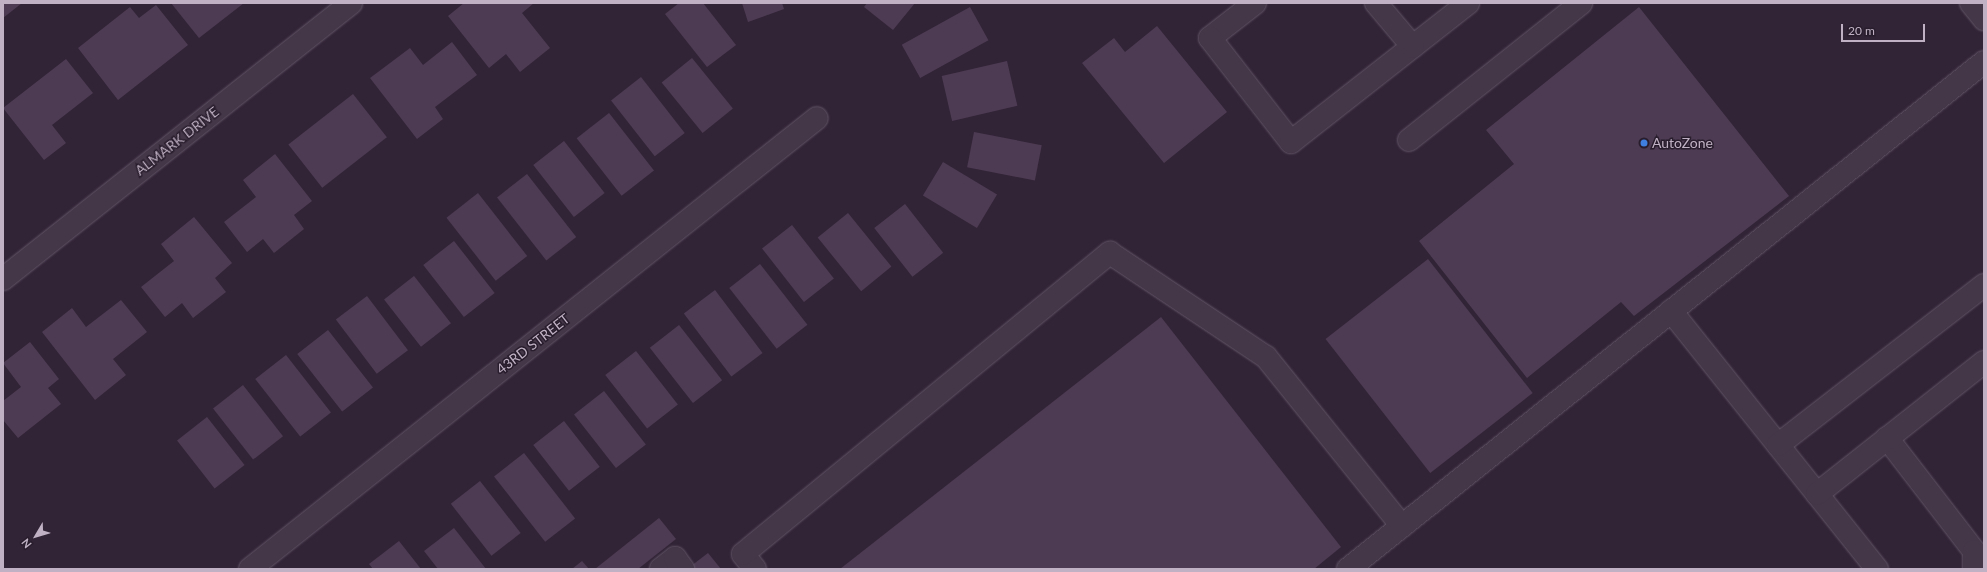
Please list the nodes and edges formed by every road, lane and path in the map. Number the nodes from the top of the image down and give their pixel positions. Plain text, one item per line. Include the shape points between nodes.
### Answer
1 (352, 3) edge
2 (1255, 3) edge
3 (1376, 3) edge
4 (1468, 3) edge
5 (1581, 3) edge
6 (1971, 3) edge
7 (1984, 19) edge
8 (1413, 47) junction
9 (1984, 62) edge
10 (817, 118) dead end
11 (1409, 140) dead end
12 (3, 279) edge
13 (1984, 285) edge
14 (1671, 311) junction
15 (1984, 362) edge
16 (1887, 438) junction
17 (1778, 445) junction
18 (1817, 494) junction
19 (1402, 526) junction
20 (1371, 562) edge
21 (250, 569) edge
22 (661, 569) edge
23 (683, 569) edge
24 (755, 569) edge
25 (1348, 569) edge
26 (1877, 569) edge
27 (1974, 569) edge

1 - 12 street, ALMARK DRIVE
2 - 8 street via 1210,38 1291,142
3 - 8 street
4 - 8 street
5 - 11 street
6 - 7 street
9 - 14 street
10 - 21 street, 43RD STREET
13 - 17 street
14 - 17 street
14 - 19 street
15 - 16 street
16 - 18 street
16 - 27 street via 1974,551
17 - 18 street
18 - 26 street
19 - 20 street
19 - 24 street via 1266,357 1110,253 743,554
20 - 25 street
22 - 23 street via 675,558

